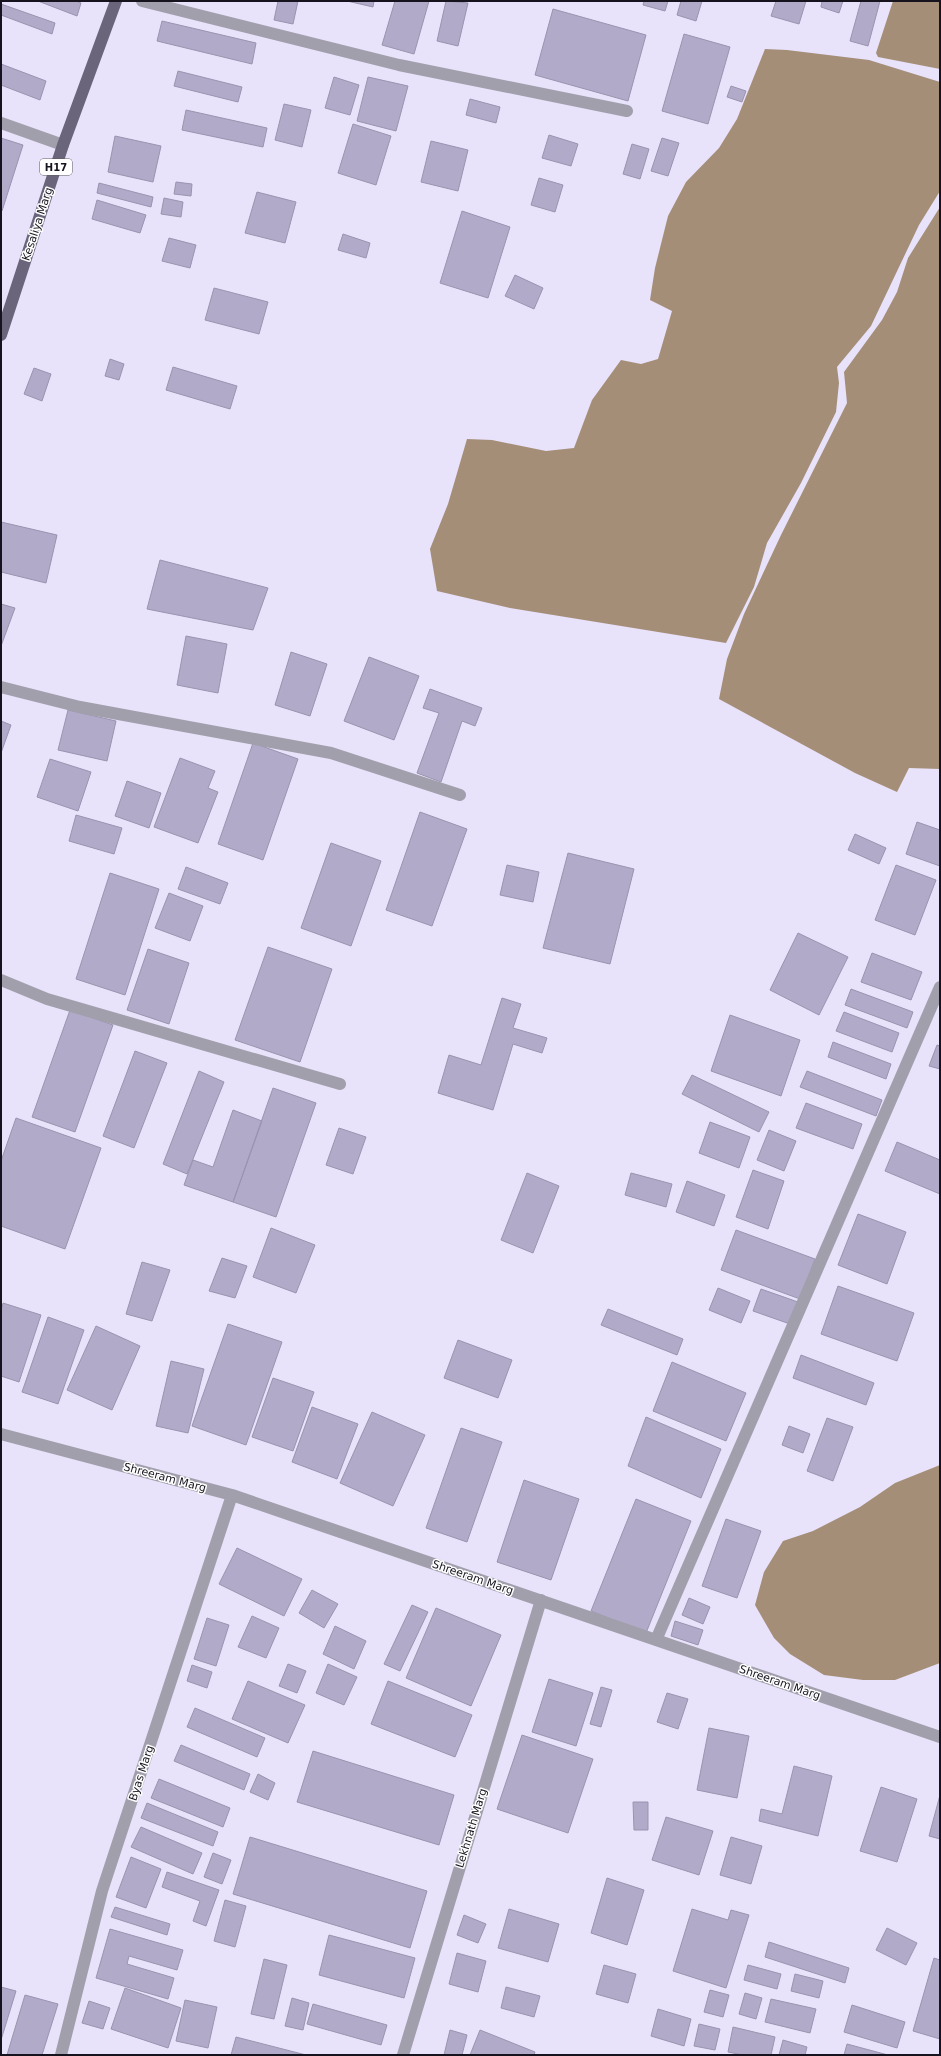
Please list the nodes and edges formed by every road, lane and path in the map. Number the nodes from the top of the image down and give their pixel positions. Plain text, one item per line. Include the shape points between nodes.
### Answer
1 (116, 1) edge
2 (142, 1) edge
3 (627, 111) dead end
4 (1, 123) edge
5 (63, 145) junction
6 (1, 335) edge
7 (1, 687) edge
8 (460, 795) dead end
9 (1, 980) edge
10 (940, 987) edge
11 (340, 1084) dead end
12 (1, 1434) edge
13 (232, 1495) junction
14 (541, 1600) junction
15 (656, 1640) junction
16 (940, 1737) edge
17 (61, 2055) edge
18 (403, 2055) edge

1 - 5 main road, Kesaliya Marg / H17
2 - 3 street via 399,65
4 - 5 street
5 - 6 main road, Kesaliya Marg / H17
7 - 8 street via 80,707 332,754
9 - 11 street via 47,999
10 - 15 street
12 - 13 street, Shreeram Marg
13 - 14 street, Shreeram Marg
13 - 17 street, Byas Marg via 102,1891
14 - 15 street, Shreeram Marg
14 - 18 street, Lekhnath Marg
15 - 16 street, Shreeram Marg

